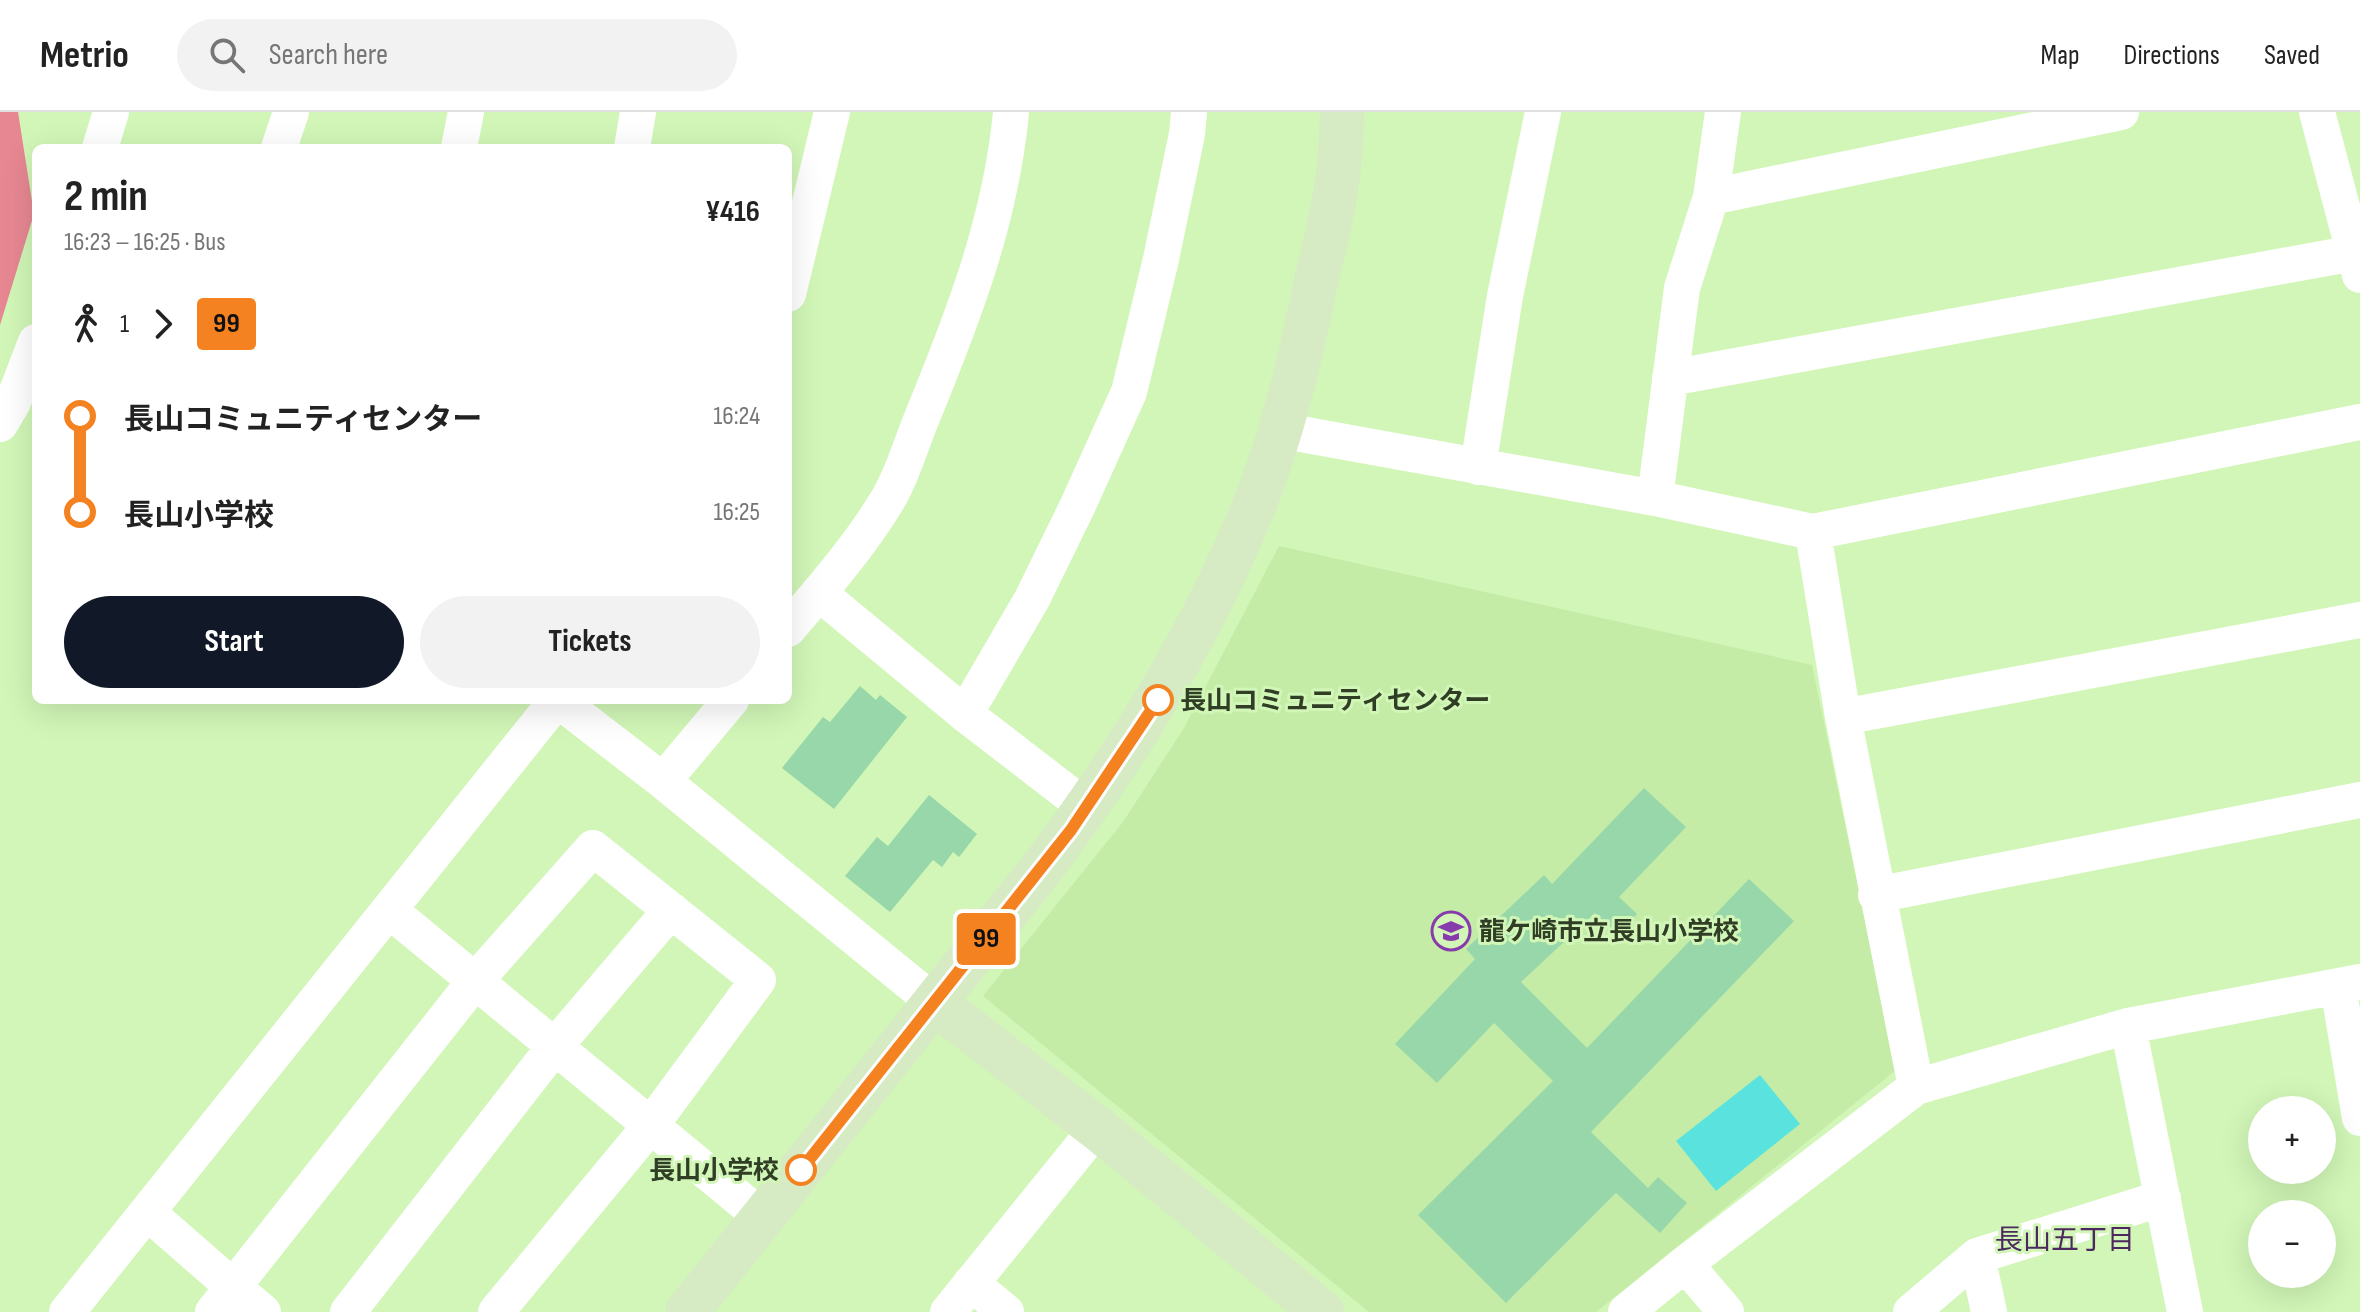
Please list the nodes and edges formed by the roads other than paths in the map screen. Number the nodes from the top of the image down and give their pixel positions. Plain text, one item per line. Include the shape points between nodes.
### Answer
1 (111, 112) edge
2 (291, 112) edge
3 (466, 112) edge
4 (638, 112) edge
5 (832, 112) edge
6 (1011, 112) edge
7 (1189, 112) edge
8 (1342, 112) edge
9 (1543, 112) edge
10 (1723, 112) edge
11 (2121, 112) edge
12 (2317, 112) edge
13 (101, 144) edge
14 (280, 144) edge
15 (460, 144) edge
16 (633, 144) edge
17 (1711, 197) junction
18 (2357, 264) edge
19 (792, 277) edge
20 (32, 352) edge
21 (1670, 378) junction
22 (2360, 422) edge
23 (0, 424) edge
24 (1279, 430) junction
25 (1478, 467) junction
26 (1655, 498) junction
27 (1813, 532) junction
28 (819, 593) junction
29 (2360, 620) edge
30 (792, 624) edge
31 (554, 704) edge
32 (562, 704) edge
33 (728, 704) edge
34 (965, 714) junction
35 (1843, 717) junction
36 (663, 781) junction
37 (2360, 800) edge
38 (1087, 808) junction
39 (1876, 895) junction
40 (389, 910) junction
41 (671, 910) junction
42 (475, 981) junction
43 (2349, 984) edge
44 (935, 1003) junction
45 (2128, 1026) junction
46 (555, 1046) junction
47 (1916, 1087) junction
48 (2360, 1118) edge
49 (651, 1125) junction
50 (1097, 1128) junction
51 (2163, 1198) junction
52 (147, 1212) junction
53 (763, 1218) junction
54 (1977, 1256) junction
55 (1685, 1264) junction
56 (971, 1283) junction
57 (223, 1300) edge
58 (67, 1312) edge
59 (263, 1312) edge
60 (348, 1312) edge
61 (496, 1312) edge
62 (687, 1312) edge
63 (948, 1312) edge
64 (1006, 1312) edge
65 (1322, 1312) edge
66 (1626, 1312) edge
67 (1726, 1312) edge
68 (1911, 1312) edge
69 (1989, 1312) edge
70 (2185, 1312) edge

1 - 13 street
2 - 14 street
3 - 15 street
4 - 16 street
5 - 19 street
6 - 28 street via 987,245 932,393 886,502
7 - 34 street via 1129,392 1032,599
8 - 24 street via 1334,195
9 - 25 street via 1505,296
10 - 17 street
11 - 17 street
12 - 18 street
17 - 21 street via 1682,288
18 - 21 street
20 - 23 street
21 - 26 street
22 - 27 street
24 - 25 street
24 - 38 street via 1217,590 1172,675
25 - 26 street
26 - 27 street
27 - 35 street
28 - 30 street
28 - 34 street
29 - 35 street
31 - 40 street
32 - 36 street
33 - 36 street
34 - 38 street
35 - 39 street
36 - 44 street
37 - 39 street
38 - 44 street
39 - 47 street
40 - 42 street
40 - 52 street
41 - 42 street via 593,848
41 - 46 street
41 - 49 street via 758,980
42 - 46 street
42 - 57 street
43 - 45 street
43 - 48 street
44 - 50 street
44 - 53 street
45 - 47 street
45 - 51 street
46 - 49 street
46 - 60 street
47 - 55 street
49 - 53 street
49 - 61 street
50 - 56 street
50 - 65 street
51 - 54 street
51 - 70 street
52 - 57 street
52 - 58 street
53 - 62 street
54 - 68 street
54 - 69 street
55 - 66 street
55 - 67 street
56 - 63 street
56 - 64 street
57 - 59 street

